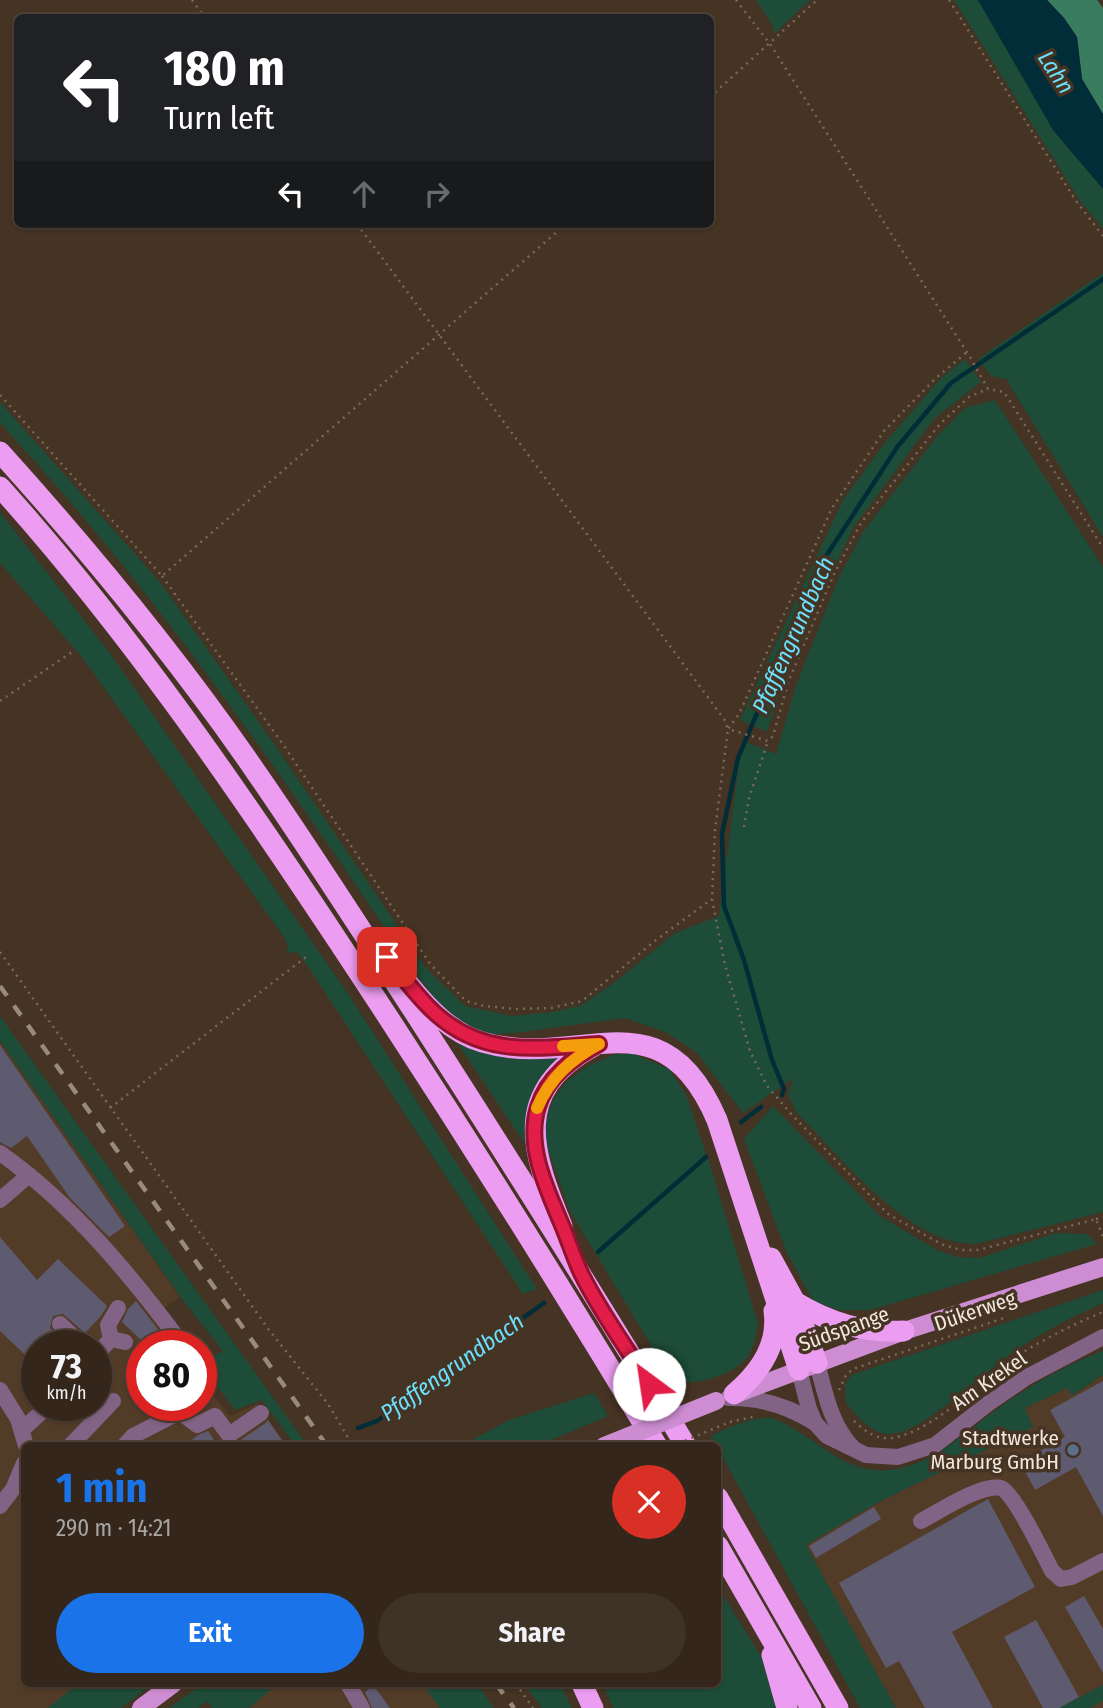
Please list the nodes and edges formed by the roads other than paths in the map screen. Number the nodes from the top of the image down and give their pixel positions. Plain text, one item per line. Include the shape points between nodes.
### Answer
1 (0, 452) edge
2 (0, 487) edge
3 (343, 902) junction
4 (599, 1044) junction
5 (0, 1153) edge
6 (29, 1175) junction
7 (0, 1200) edge
8 (753, 1226) junction
9 (1095, 1270) edge
10 (582, 1275) junction
11 (772, 1295) junction
12 (796, 1302) junction
13 (118, 1308) dead end
14 (60, 1324) dead end
15 (66, 1330) edge
16 (111, 1330) edge
17 (172, 1330) edge
18 (112, 1331) edge
19 (904, 1331) junction
20 (1103, 1337) edge
21 (112, 1345) edge
22 (808, 1367) junction
23 (0, 1390) edge
24 (724, 1398) junction
25 (113, 1401) dead end
26 (6, 1410) edge
27 (261, 1413) dead end
28 (36, 1421) edge
29 (815, 1423) junction
30 (24, 1438) edge
31 (74, 1442) edge
32 (128, 1442) edge
33 (614, 1442) edge
34 (655, 1442) edge
35 (684, 1442) edge
36 (858, 1452) junction
37 (21, 1470) edge
38 (721, 1503) edge
39 (0, 1506) edge
40 (921, 1521) dead end
41 (721, 1550) edge
42 (1103, 1561) edge
43 (760, 1617) junction
44 (169, 1687) edge
45 (348, 1687) edge
46 (583, 1687) edge
47 (141, 1708) edge
48 (362, 1708) edge
49 (593, 1708) edge
50 (787, 1708) edge
51 (811, 1708) edge
52 (838, 1708) edge

1 - 3 highway via 67,526 173,659
2 - 34 highway via 141,657 284,859 522,1223
3 - 4 highway via 416,993 465,1035 518,1047
3 - 10 highway
4 - 8 highway via 653,1046 688,1071 717,1120
4 - 10 highway via 574,1059 554,1079 537,1108 535,1126 540,1166
5 - 6 street
6 - 7 street
6 - 17 street via 145,1294
8 - 11 highway
8 - 12 highway
9 - 19 main road, Südspange
10 - 35 highway
11 - 22 highway
11 - 24 highway via 775,1317 764,1361 751,1379
12 - 19 highway via 842,1325
12 - 22 highway
13 - 16 street via 108,1325
14 - 15 street
18 - 21 street via 118,1341
19 - 22 main road, Südspange
20 - 36 street, Am Krekel via 1027,1377 935,1445 898,1457
22 - 24 main road, Südspange
22 - 29 street
22 - 36 street via 837,1426
23 - 26 street
24 - 29 street, Am Krekel via 771,1402
24 - 33 main road, Südspange, bridge
25 - 31 street
26 - 30 street
27 - 32 street via 229,1435 215,1416 197,1425 180,1412
28 - 30 street
29 - 36 street, Am Krekel via 827,1436
37 - 39 street
38 - 52 highway
40 - 42 street via 978,1491 1003,1488 1061,1579
41 - 43 highway
43 - 50 highway
43 - 51 highway
44 - 47 main road
45 - 48 street
46 - 49 highway

